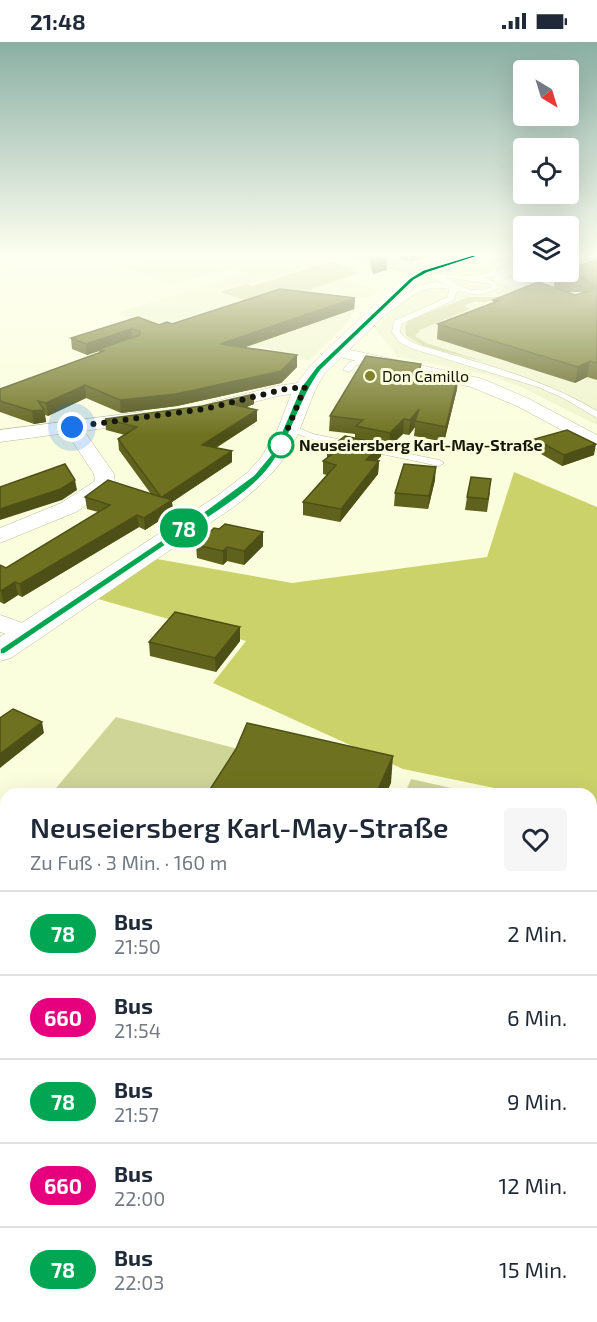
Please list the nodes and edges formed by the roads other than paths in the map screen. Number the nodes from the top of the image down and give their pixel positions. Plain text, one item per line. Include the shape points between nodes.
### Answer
1 (373, 316) edge
2 (378, 316) edge
3 (411, 316) edge
4 (366, 322) junction
5 (343, 347) junction
6 (371, 359) junction
7 (348, 370) dead end
8 (305, 387) junction
9 (205, 409) edge
10 (597, 415) edge
11 (165, 416) edge
12 (317, 426) dead end
13 (72, 427) junction
14 (294, 432) junction
15 (0, 436) edge
16 (597, 443) edge
17 (439, 463) dead end
18 (0, 536) edge
19 (0, 623) edge
20 (28, 633) junction
21 (0, 651) edge

1 - 4 street
2 - 4 lane
3 - 10 lane via 397,322 396,332 413,346 541,385
4 - 5 street
5 - 6 street
5 - 8 street
6 - 7 lane via 352,364
6 - 16 street via 478,383
8 - 9 street
8 - 14 street
11 - 13 street
12 - 14 lane
13 - 15 street
13 - 18 street via 104,474 105,483 76,503
14 - 17 lane
14 - 20 street via 249,483
19 - 20 street
20 - 21 street

